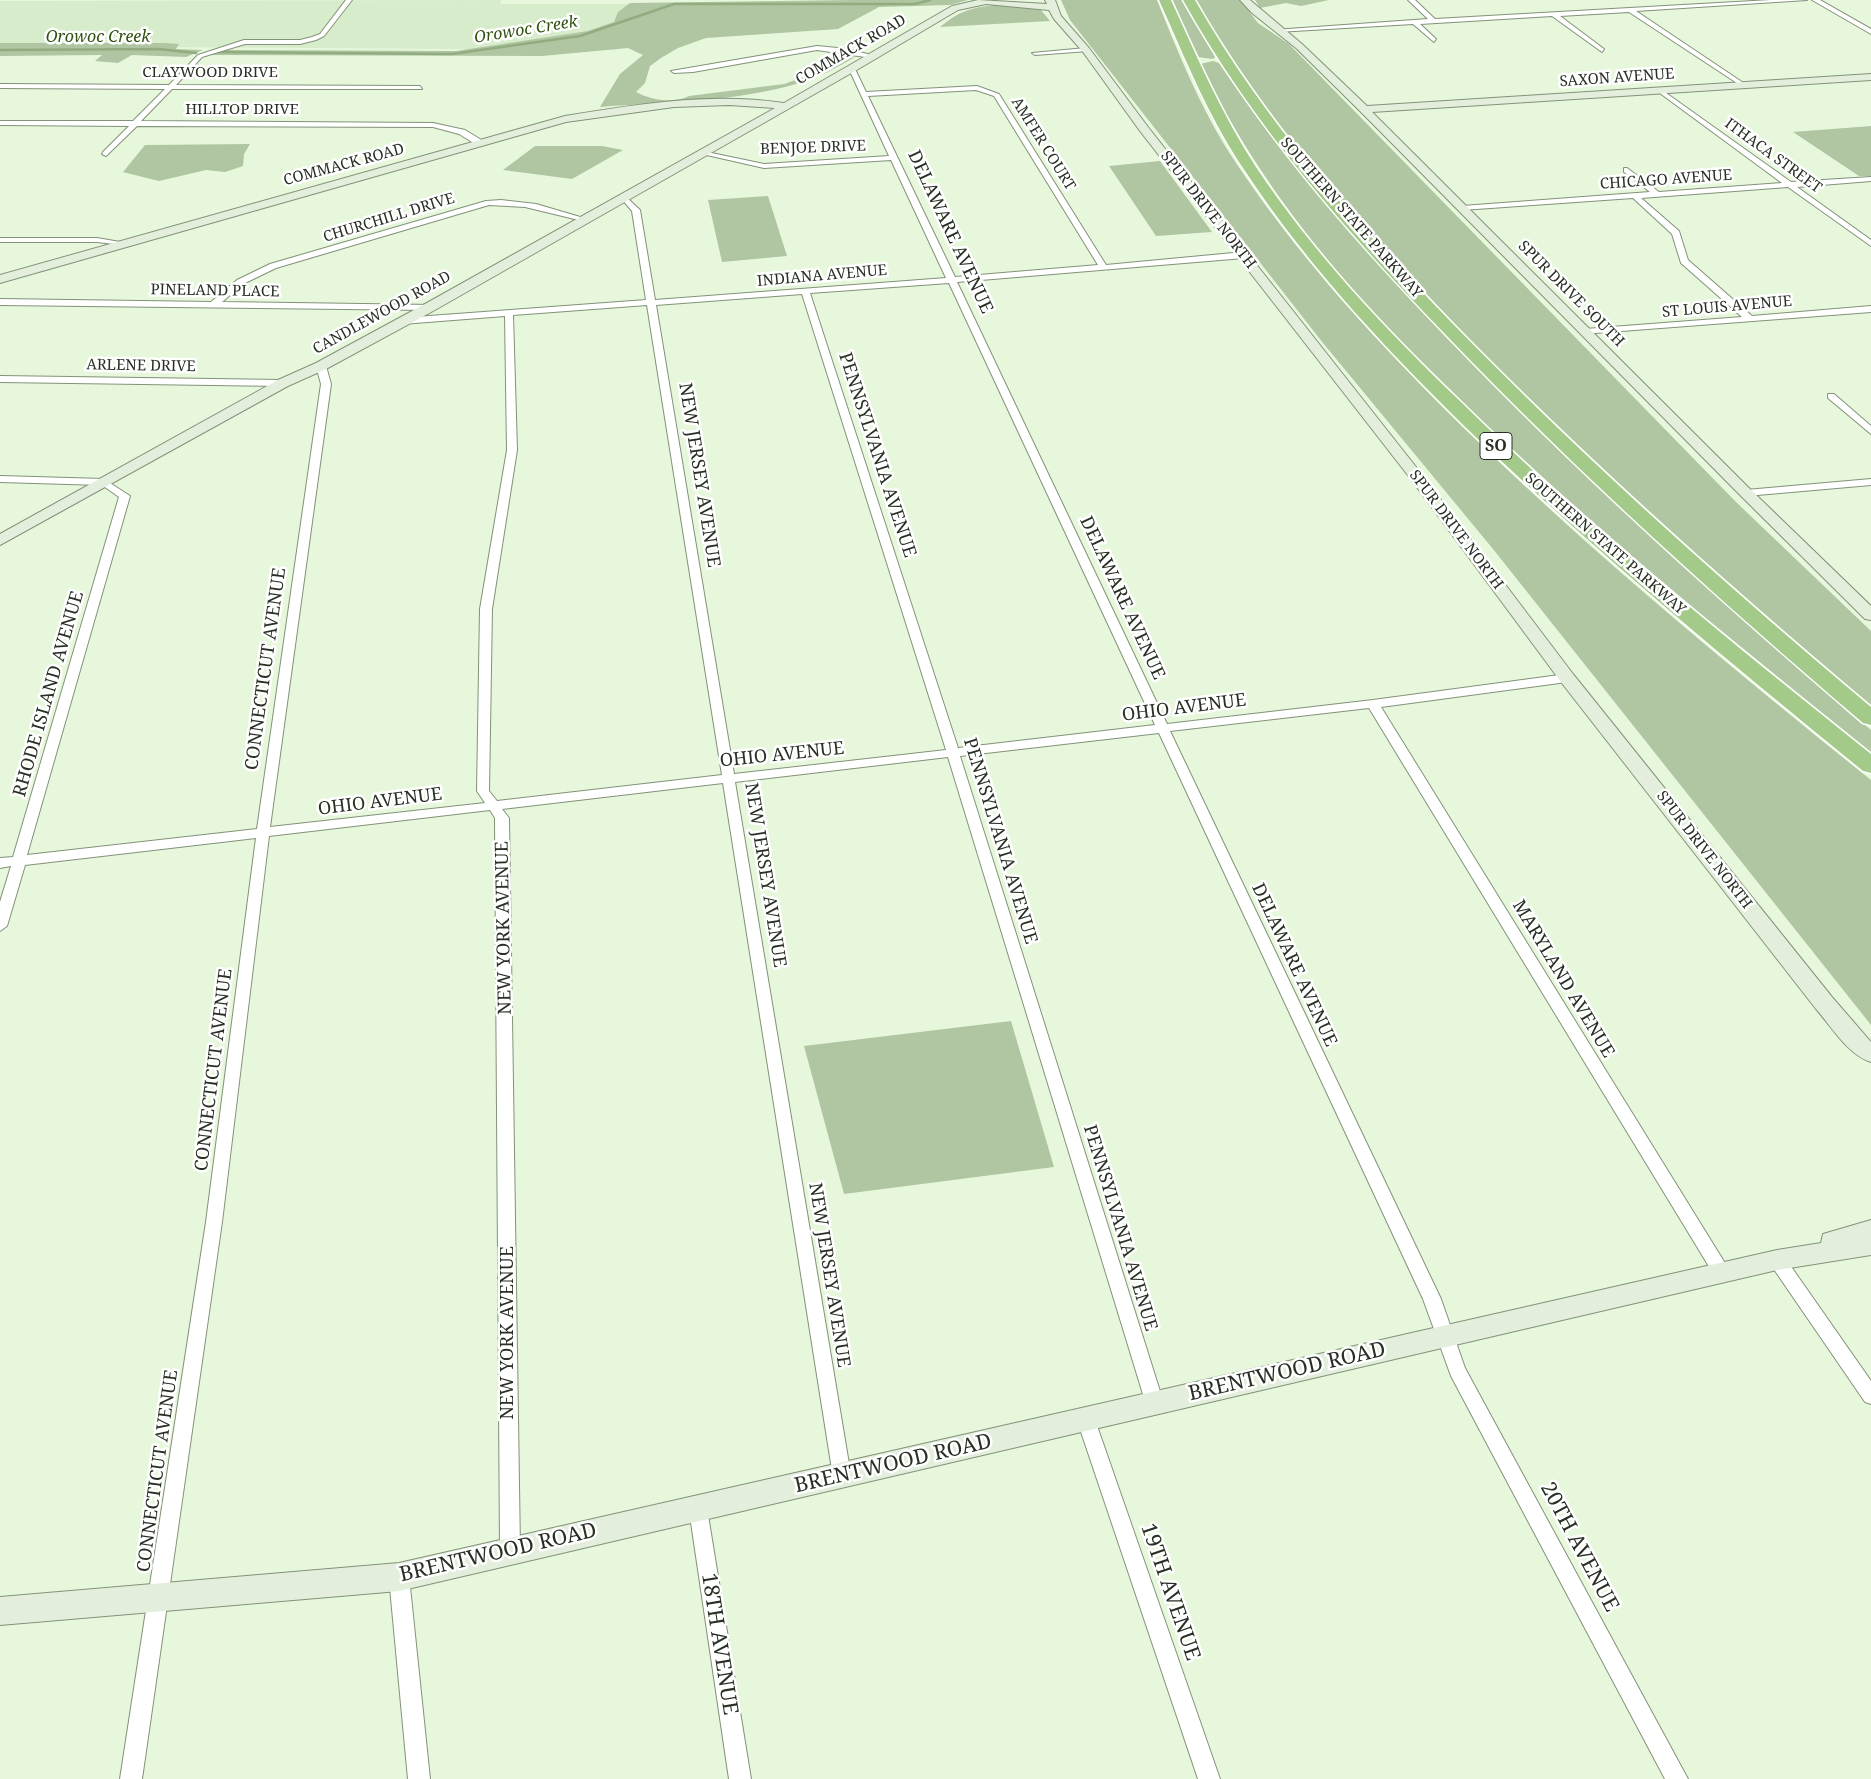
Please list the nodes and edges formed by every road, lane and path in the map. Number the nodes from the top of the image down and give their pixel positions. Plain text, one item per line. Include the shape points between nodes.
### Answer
1 (988, 0) edge
2 (1165, 0) edge
3 (1189, 0) edge
4 (1245, 0) edge
5 (1411, 0) edge
6 (1804, 0) edge
7 (1814, 0) edge
8 (348, 1) edge
9 (1050, 3) edge
10 (1630, 10) junction
11 (1553, 14) junction
12 (1433, 21) junction
13 (1414, 22) junction
14 (1277, 30) junction
15 (1871, 32) edge
16 (1434, 40) dead end
17 (1086, 50) junction
18 (1602, 50) dead end
19 (1035, 53) dead end
20 (872, 56) junction
21 (852, 69) junction
22 (674, 71) dead end
23 (1871, 77) edge
24 (830, 81) junction
25 (1743, 85) junction
26 (0, 86) edge
27 (172, 87) junction
28 (420, 88) dead end
29 (796, 88) dead end
30 (1659, 90) junction
31 (775, 93) dead end
32 (866, 94) junction
33 (730, 101) junction
34 (701, 104) junction
35 (780, 108) junction
36 (1364, 109) junction
37 (0, 123) edge
38 (136, 124) junction
39 (480, 143) junction
40 (702, 153) junction
41 (106, 154) dead end
42 (895, 158) junction
43 (1627, 170) dead end
44 (1871, 179) edge
45 (1789, 185) junction
46 (1657, 194) junction
47 (1635, 196) junction
48 (624, 197) junction
49 (1462, 208) junction
50 (583, 219) junction
51 (0, 240) edge
52 (122, 243) junction
53 (1871, 244) edge
54 (1244, 255) junction
55 (1104, 268) junction
56 (0, 279) edge
57 (953, 280) junction
58 (805, 291) junction
59 (0, 302) edge
60 (652, 303) junction
61 (214, 304) junction
62 (430, 307) junction
63 (1871, 309) edge
64 (509, 314) junction
65 (1750, 319) junction
66 (402, 321) junction
67 (1585, 332) junction
68 (321, 366) junction
69 (0, 379) edge
70 (283, 383) junction
71 (1831, 396) dead end
72 (1871, 431) edge
73 (0, 479) edge
74 (104, 482) junction
75 (1871, 482) edge
76 (1746, 493) junction
77 (0, 540) edge
78 (1871, 615) edge
79 (1567, 678) junction
80 (1373, 704) junction
81 (1871, 718) edge
82 (1163, 728) junction
83 (954, 753) junction
84 (1871, 766) edge
85 (730, 778) junction
86 (494, 806) junction
87 (263, 833) junction
88 (18, 861) junction
89 (0, 863) edge
90 (0, 926) edge
91 (1871, 1054) edge
92 (1871, 1230) edge
93 (1871, 1245) edge
94 (1777, 1260) junction
95 (1722, 1273) junction
96 (1445, 1334) junction
97 (1871, 1396) edge
98 (1155, 1404) junction
99 (1086, 1420) junction
100 (842, 1476) junction
101 (698, 1509) junction
102 (510, 1550) junction
103 (399, 1577) junction
104 (159, 1598) junction
105 (0, 1611) edge
106 (131, 1779) edge
107 (419, 1779) edge
108 (740, 1779) edge
109 (1209, 1779) edge
110 (1677, 1779) edge

1 - 9 street, COMMACK ROAD
1 - 20 street, COMMACK ROAD via 955,8
2 - 84 highway, SOUTHERN STATE PARKWAY / SO via 1203,85 1251,169 1313,251 1403,354 1520,469 1603,543
3 - 81 highway, SOUTHERN STATE PARKWAY via 1248,94 1313,179 1448,329 1641,515
4 - 14 street, SPUR DRIVE SOUTH
5 - 12 street
6 - 10 street
7 - 15 street
8 - 27 street via 322,35 314,39 244,42 206,53
9 - 17 street, SPUR DRIVE NORTH via 1057,17
10 - 11 street
10 - 25 street
11 - 12 street
11 - 18 street
12 - 13 street
13 - 14 street
13 - 16 street
14 - 36 street, SPUR DRIVE SOUTH via 1299,46
17 - 19 street
17 - 54 street, SPUR DRIVE NORTH
20 - 21 street, COMMACK ROAD
20 - 22 street via 817,48 699,70
21 - 24 street, COMMACK ROAD
21 - 32 street, DELAWARE AVENUE
23 - 25 street, SAXON AVENUE
24 - 29 street
24 - 35 street, COMMACK ROAD
25 - 30 street, SAXON AVENUE
26 - 27 street, CLAYWOOD DRIVE
27 - 28 street, CLAYWOOD DRIVE
27 - 38 street
30 - 36 street, SAXON AVENUE
30 - 45 street, ITHACA STREET
31 - 33 street
32 - 42 street, DELAWARE AVENUE
32 - 55 street, AMFER COURT via 977,88 997,95
33 - 34 street, COMMACK ROAD
33 - 35 street, COMMACK ROAD
34 - 35 street, COMMACK ROAD
34 - 39 street, COMMACK ROAD via 633,108 565,119
35 - 40 street, CANDLEWOOD ROAD
36 - 49 street, SPUR DRIVE SOUTH
37 - 38 street, HILLTOP DRIVE
38 - 39 street, HILLTOP DRIVE via 433,125 462,132
38 - 41 street
39 - 52 street, COMMACK ROAD
40 - 42 street, BENJOE DRIVE via 764,166
40 - 48 street, CANDLEWOOD ROAD
42 - 57 street, DELAWARE AVENUE
43 - 46 street
44 - 45 street, CHICAGO AVENUE
45 - 46 street, CHICAGO AVENUE
45 - 53 street, ITHACA STREET
46 - 47 street, CHICAGO AVENUE
47 - 49 street, CHICAGO AVENUE
47 - 65 street via 1676,233 1684,261
48 - 50 street, CANDLEWOOD ROAD
48 - 60 street, NEW JERSEY AVENUE via 636,210
49 - 67 street, SPUR DRIVE SOUTH
50 - 61 street, CHURCHILL DRIVE via 506,201 489,203 273,266 240,282
50 - 62 street, CANDLEWOOD ROAD
51 - 52 street
52 - 56 street, COMMACK ROAD
54 - 55 street, INDIANA AVENUE
54 - 79 street, SPUR DRIVE NORTH via 1415,474
55 - 57 street, INDIANA AVENUE
57 - 58 street, INDIANA AVENUE
57 - 82 street, DELAWARE AVENUE
58 - 60 street, INDIANA AVENUE
58 - 83 street, PENNSYLVANIA AVENUE
59 - 61 street, PINELAND PLACE
60 - 64 street, INDIANA AVENUE
60 - 85 street, NEW JERSEY AVENUE
61 - 62 street, PINELAND PLACE
62 - 66 street, CANDLEWOOD ROAD
63 - 65 street, ST LOUIS AVENUE
64 - 66 street, INDIANA AVENUE
64 - 86 street, NEW YORK AVENUE via 512,450 485,630 483,791
65 - 67 street, ST LOUIS AVENUE
66 - 68 street, CANDLEWOOD ROAD
67 - 76 street, SPUR DRIVE SOUTH
68 - 70 street, CANDLEWOOD ROAD
68 - 87 street, CONNECTICUT AVENUE via 326,384
69 - 70 street, ARLENE DRIVE
70 - 74 street, CANDLEWOOD ROAD
71 - 72 street
73 - 74 street
74 - 77 street, CANDLEWOOD ROAD
74 - 88 street, RHODE ISLAND AVENUE via 125,496
75 - 76 street
76 - 78 street, SPUR DRIVE SOUTH
79 - 80 street, OHIO AVENUE
79 - 91 street, SPUR DRIVE NORTH via 1824,1003
80 - 82 street, OHIO AVENUE
80 - 95 street, MARYLAND AVENUE
82 - 83 street, OHIO AVENUE
82 - 96 street, DELAWARE AVENUE via 1432,1299
83 - 85 street, OHIO AVENUE
83 - 98 street, PENNSYLVANIA AVENUE
85 - 86 street, OHIO AVENUE
85 - 100 street, NEW JERSEY AVENUE
86 - 87 street, OHIO AVENUE
86 - 102 street, NEW YORK AVENUE via 502,818
87 - 88 street, OHIO AVENUE
87 - 104 street, CONNECTICUT AVENUE via 214,1222
88 - 89 street, OHIO AVENUE
88 - 90 street, RHODE ISLAND AVENUE
92 - 94 street, BRENTWOOD ROAD
93 - 94 street, BRENTWOOD ROAD
94 - 95 street, BRENTWOOD ROAD
94 - 97 street
95 - 96 street, BRENTWOOD ROAD
96 - 98 street, BRENTWOOD ROAD
96 - 110 street, 20TH AVENUE via 1458,1370
98 - 99 street, BRENTWOOD ROAD
99 - 100 street, BRENTWOOD ROAD
99 - 109 street, 19TH AVENUE
100 - 101 street, BRENTWOOD ROAD
101 - 102 street, BRENTWOOD ROAD
101 - 108 street, 18TH AVENUE
102 - 103 street, BRENTWOOD ROAD
103 - 104 street, BRENTWOOD ROAD
103 - 107 street
104 - 105 street, BRENTWOOD ROAD
104 - 106 street, CONNECTICUT AVENUE

